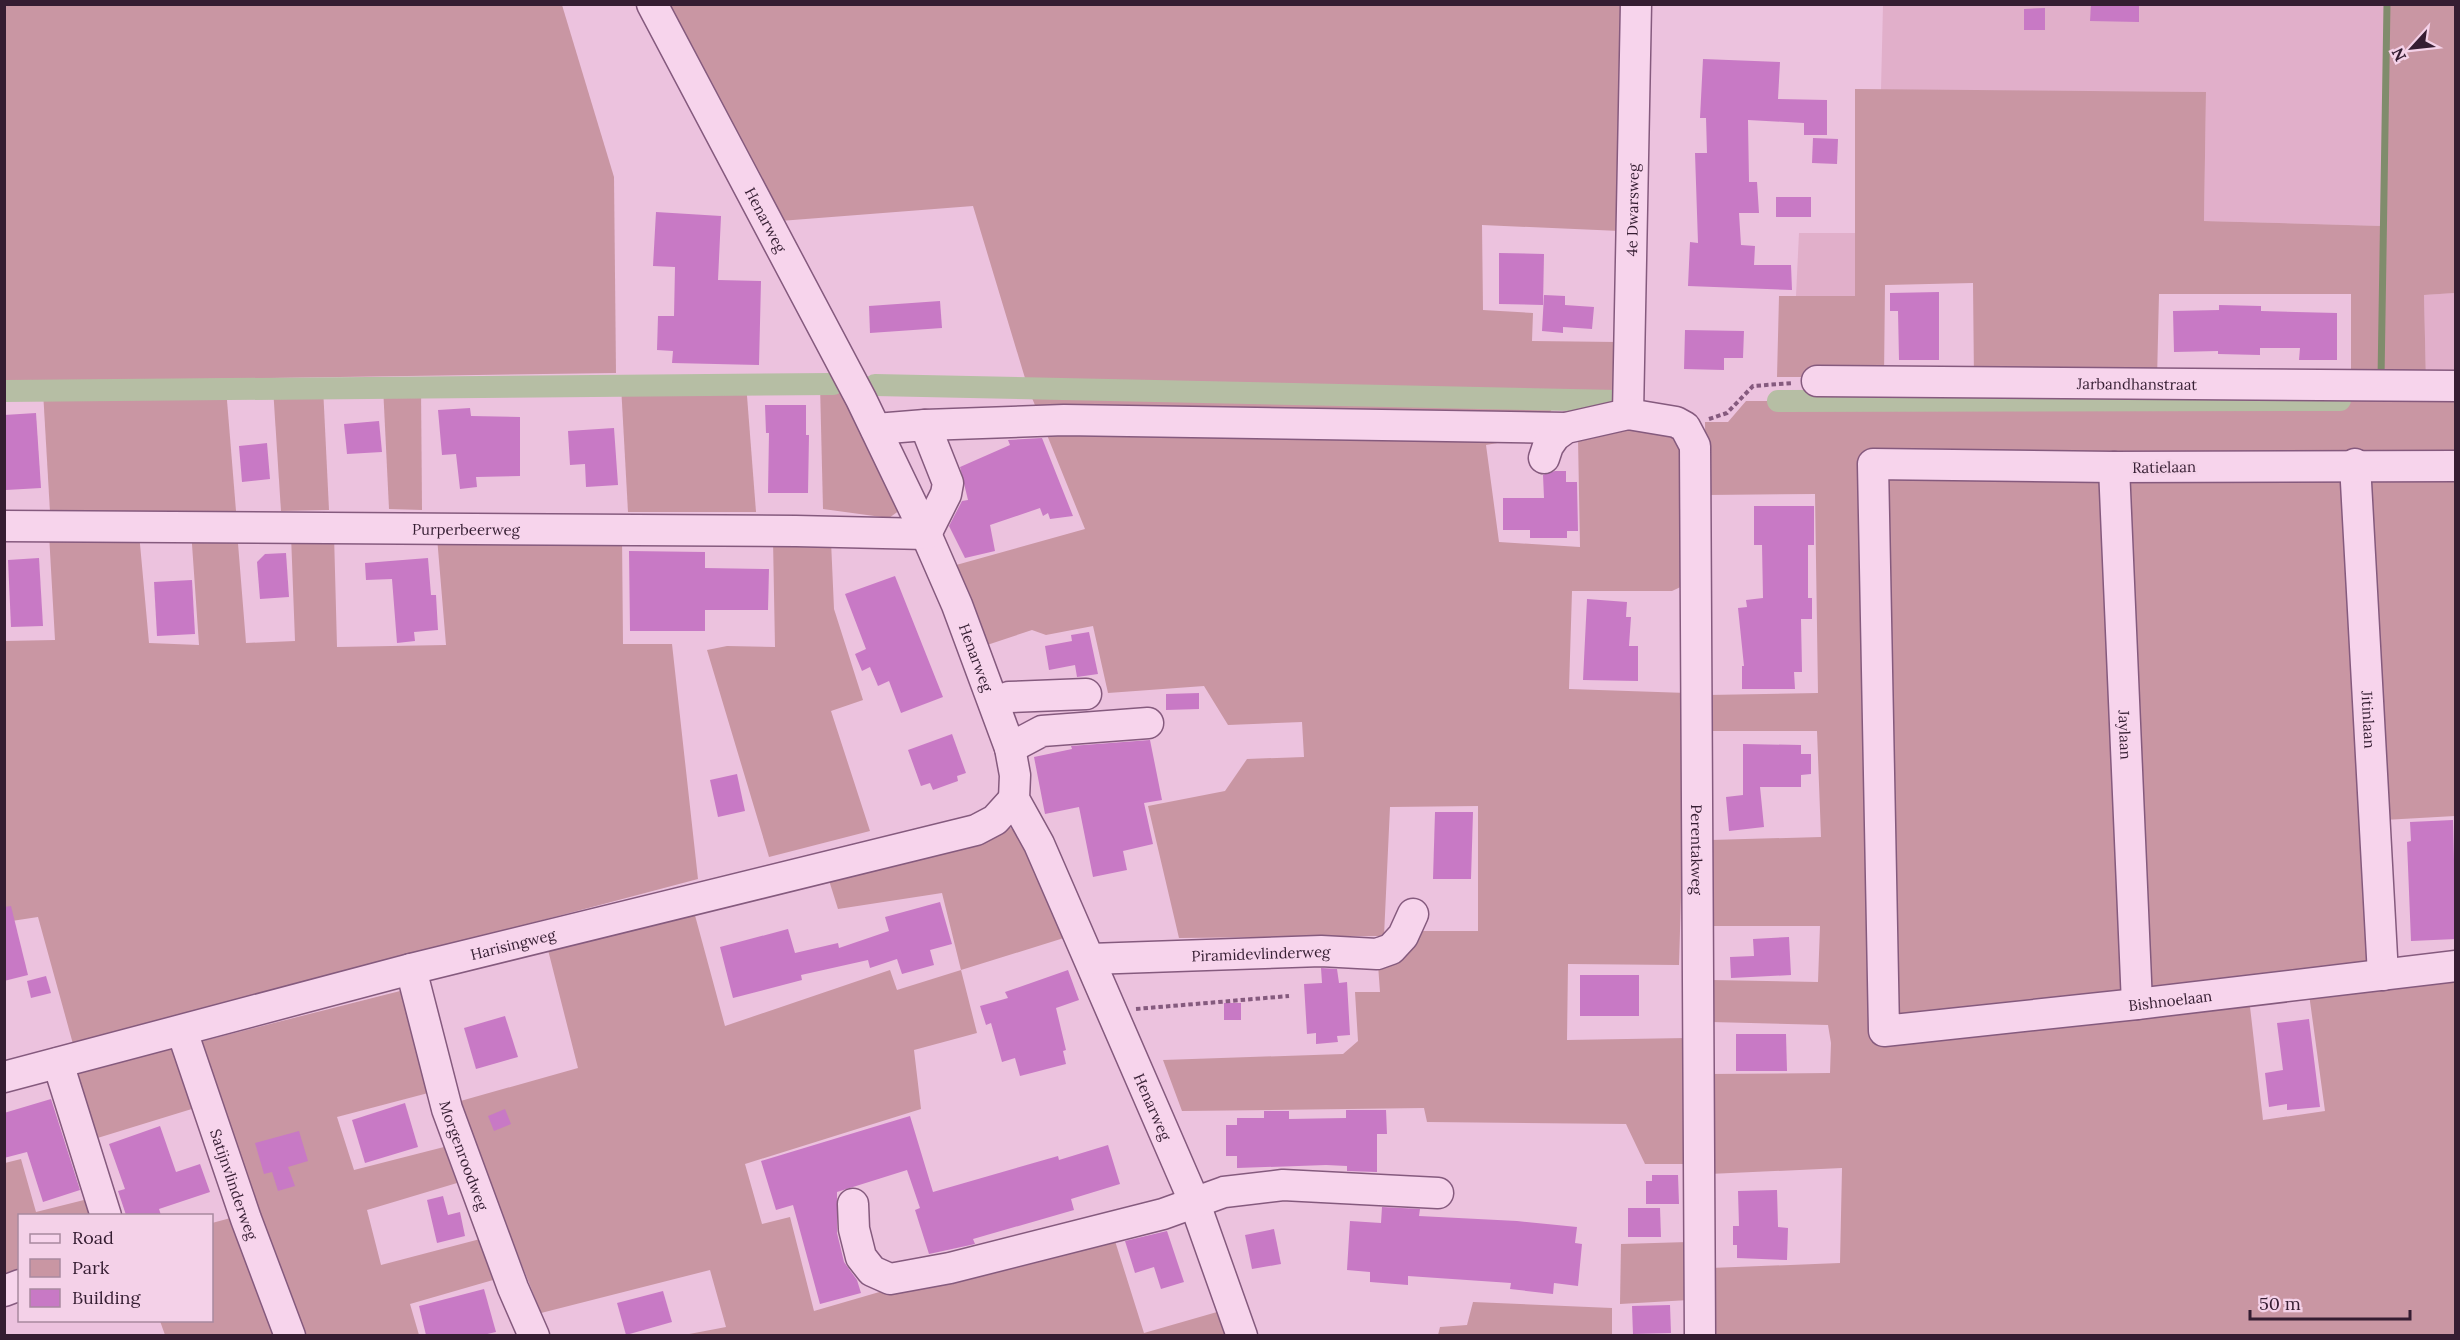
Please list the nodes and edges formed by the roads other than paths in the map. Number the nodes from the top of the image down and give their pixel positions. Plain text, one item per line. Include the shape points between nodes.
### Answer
1 (652, 4) edge
2 (1636, 4) edge
3 (1817, 381) road end
4 (2456, 386) edge
5 (1628, 414) junction
6 (925, 425) junction
7 (1566, 428) junction
8 (876, 429) junction
9 (1544, 458) dead end
10 (2355, 464) junction
11 (2456, 466) edge
12 (2114, 467) junction
13 (4, 526) edge
14 (926, 534) junction
15 (1086, 694) dead end
16 (994, 703) junction
17 (1148, 723) dead end
18 (1010, 748) junction
19 (1014, 799) junction
20 (1413, 915) dead end
21 (1090, 959) junction
22 (2456, 966) edge
23 (411, 969) junction
24 (2383, 975) junction
25 (2137, 1004) junction
26 (182, 1031) junction
27 (1884, 1031) joint
28 (58, 1063) junction
29 (4, 1077) edge
30 (1438, 1193) dead end
31 (1194, 1201) junction
32 (853, 1204) dead end
33 (106, 1214) edge
34 (290, 1335) edge
35 (534, 1335) edge
36 (1242, 1335) edge
37 (1701, 1335) edge

1 - 8 street, Henarweg
2 - 5 street, 4e Dwarsweg
3 - 4 street, Jarbandhanstraat
5 - 7 street
5 - 37 street, Perentakweg via 1676,422 1685,427 1695,446
6 - 7 street via 1064,420
6 - 8 street
6 - 14 street via 948,483
7 - 9 street via 1555,436
8 - 14 street, Henarweg
10 - 11 street, Ratielaan
10 - 12 street, Ratielaan
10 - 24 street, Jitinlaan
12 - 25 street, Jaylaan
12 - 27 street, Ratielaan via 1874,464
13 - 14 street, Purperbeerweg
14 - 16 street, Henarweg
15 - 16 street via 1009,697
16 - 18 street, Henarweg
17 - 18 street via 1042,731
18 - 19 street, Henarweg
19 - 21 street, Henarweg via 1039,843
19 - 23 street, Harisingweg via 995,820 976,830
20 - 21 street, Piramidevlinderweg via 1403,936 1391,949 1377,954 1321,951
21 - 31 street, Henarweg
22 - 24 street, Bishnoelaan
23 - 26 street, Harisingweg
23 - 35 street, Morgenroodweg via 447,1109
24 - 25 street, Bishnoelaan
25 - 27 street, Bishnoelaan
26 - 28 street, Harisingweg
26 - 34 street, Satijnvlinderweg
28 - 29 street, Harisingweg
28 - 33 street
30 - 31 street via 1283,1185 1224,1192
31 - 32 street via 1163,1214 950,1268 890,1279 872,1271 861,1257
31 - 36 street, Henarweg

